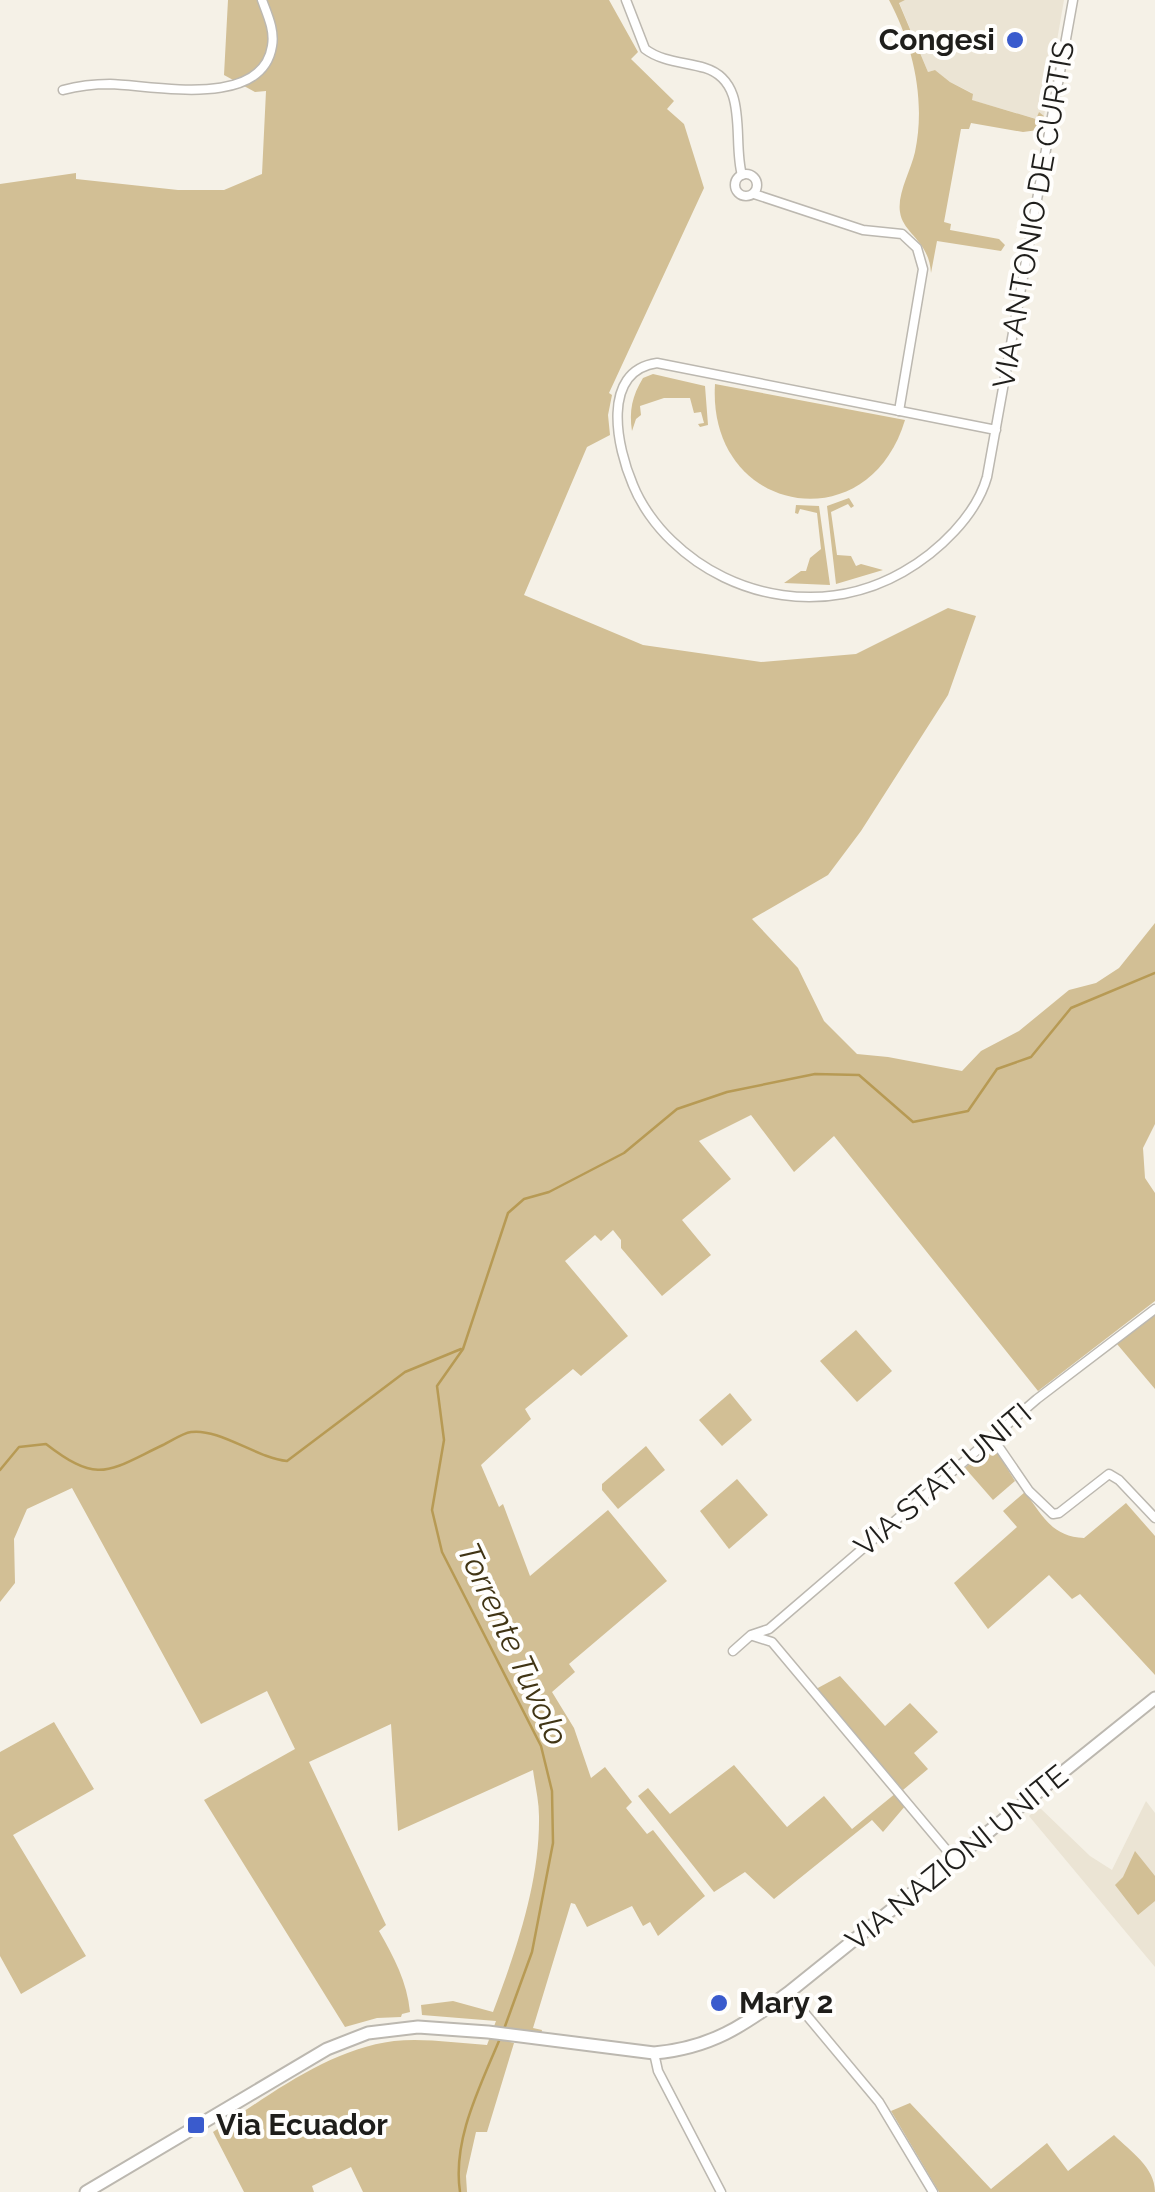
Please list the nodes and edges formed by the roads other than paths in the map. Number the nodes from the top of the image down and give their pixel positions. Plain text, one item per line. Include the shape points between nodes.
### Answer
1 (262, 0) edge
2 (626, 0) edge
3 (1072, 0) edge
4 (63, 90) dead end
5 (742, 175) junction
6 (754, 194) junction
7 (899, 411) junction
8 (996, 430) junction
9 (1155, 1309) edge
10 (992, 1437) junction
11 (1155, 1518) edge
12 (769, 1629) junction
13 (751, 1636) junction
14 (772, 1642) junction
15 (732, 1651) dead end
16 (1155, 1698) edge
17 (955, 1860) junction
18 (788, 1994) junction
19 (654, 2053) junction
20 (86, 2192) edge
21 (722, 2192) edge
22 (934, 2192) edge

1 - 4 street via 272,48 254,75 185,92 111,84
2 - 5 street via 645,48 708,69 729,85
3 - 8 street, VIA ANTONIO DE CURTIS
5 - 6 street via 755,178
5 - 6 street via 738,192
6 - 7 street via 862,230 902,234 917,248 923,269
7 - 8 street, VIA ANTONIO DE CURTIS
7 - 8 street, VIA ANTONIO DE CURTIS via 657,364 633,372 616,411 633,486 671,540 723,578 792,598 874,587 936,548 983,490
9 - 10 street, VIA STATI UNITI
10 - 11 street via 1053,1514 1109,1474
10 - 12 street, VIA STATI UNITI
12 - 13 street, VIA STATI UNITI
12 - 14 street
13 - 14 street
13 - 15 street, VIA STATI UNITI
14 - 17 street
16 - 17 street, VIA NAZIONI UNITE
17 - 18 street, VIA NAZIONI UNITE
18 - 19 street, VIA NAZIONI UNITE via 710,2042
18 - 22 street via 879,2102
19 - 20 street, VIA NAZIONI UNITE via 488,2032 388,2028 346,2040
19 - 21 street

